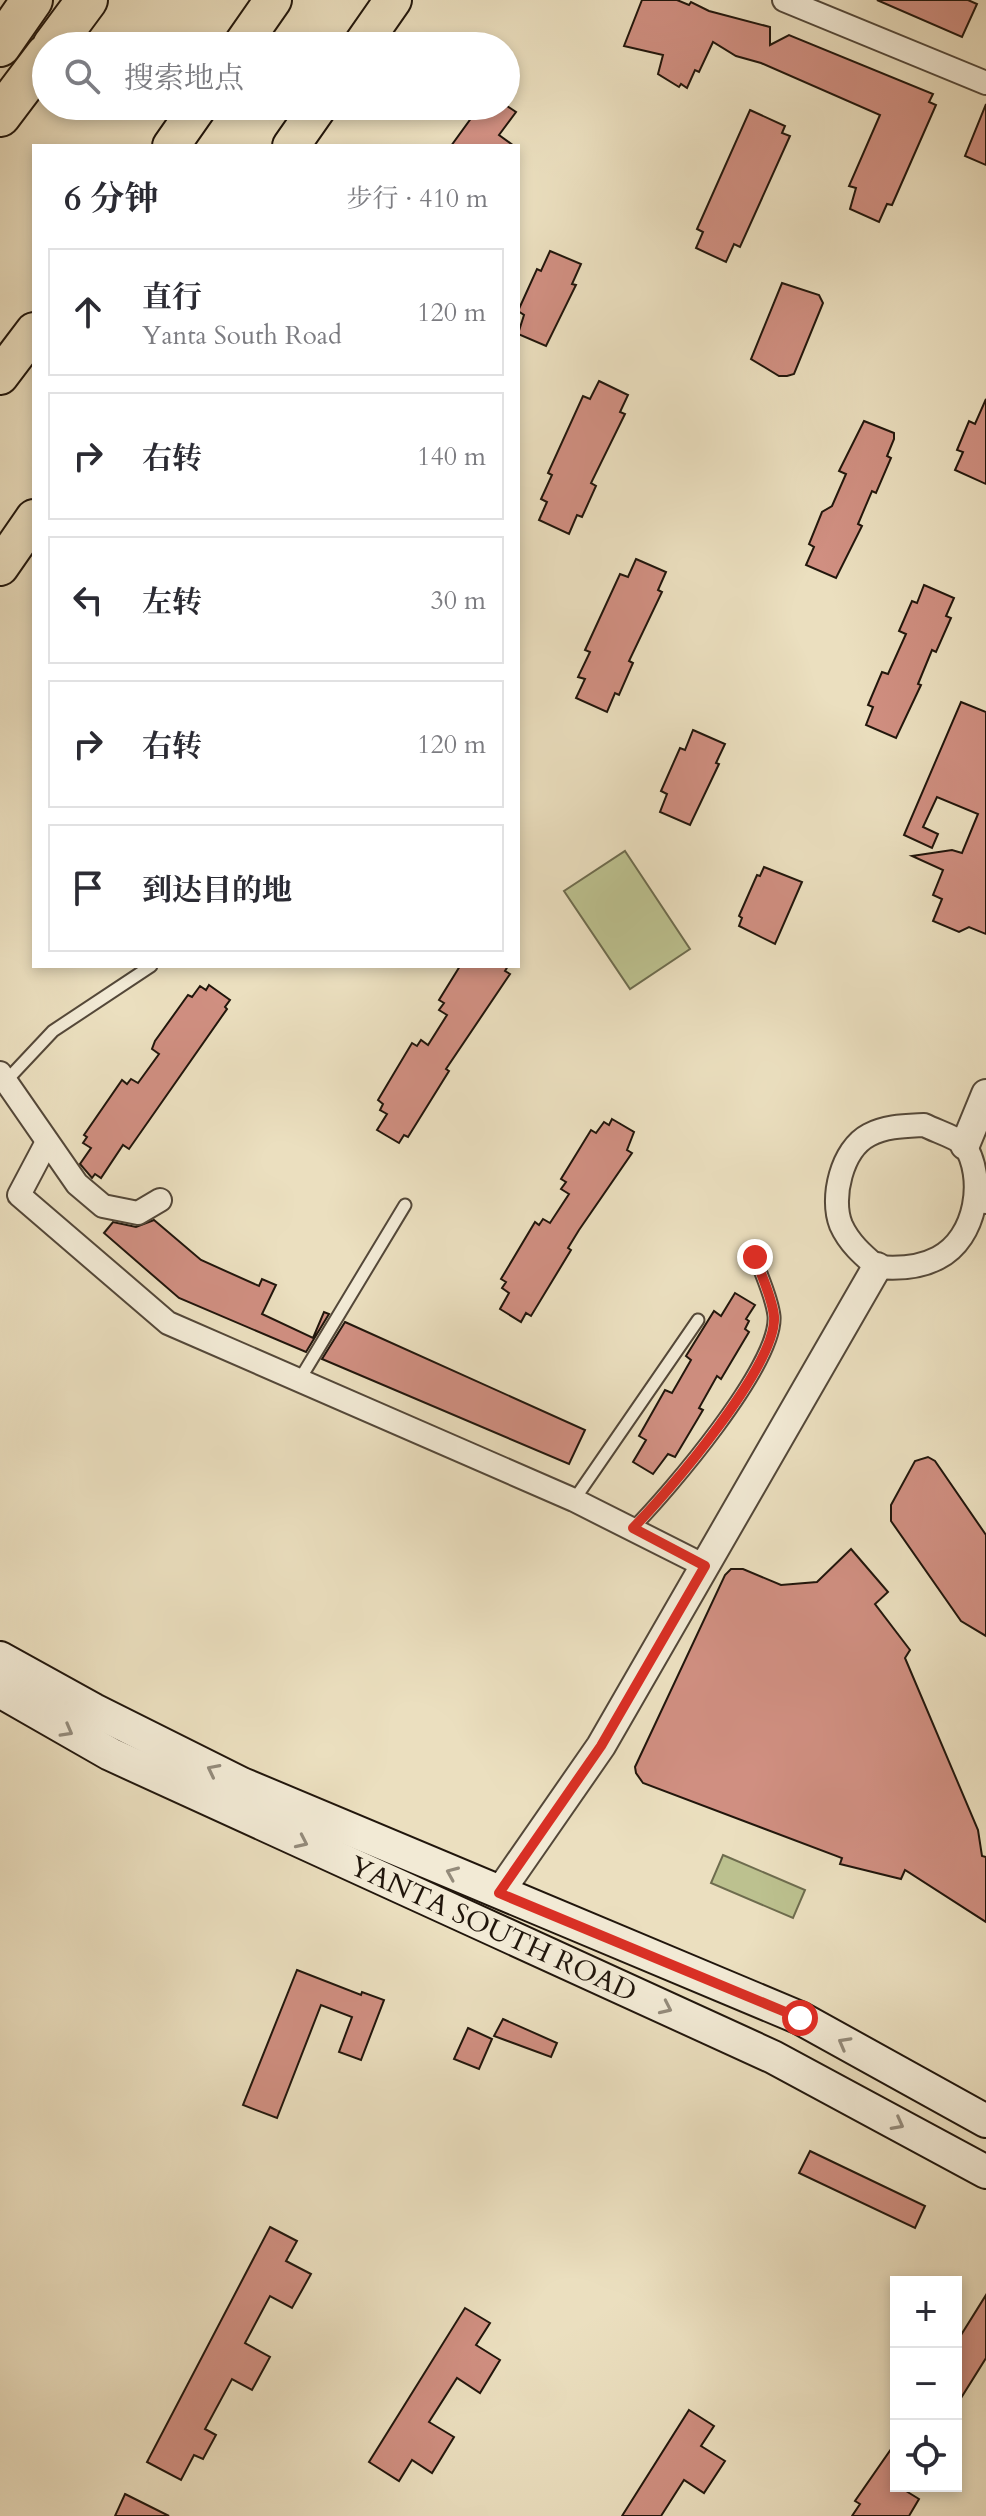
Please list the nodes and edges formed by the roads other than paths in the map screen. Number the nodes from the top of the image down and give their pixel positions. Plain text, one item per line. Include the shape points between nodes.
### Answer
1 (32, 0) edge
2 (87, 0) edge
3 (273, 0) edge
4 (393, 0) edge
5 (784, 0) edge
6 (63, 32) edge
7 (251, 32) edge
8 (371, 32) edge
9 (0, 46) edge
10 (32, 74) edge
11 (986, 83) edge
12 (0, 116) edge
13 (189, 120) edge
14 (309, 120) edge
15 (172, 144) edge
16 (292, 144) edge
17 (32, 334) edge
18 (0, 376) edge
19 (32, 521) edge
20 (0, 567) edge
21 (148, 968) edge
22 (3, 1077) edge
23 (986, 1094) edge
24 (47, 1142) junction
25 (965, 1145) junction
26 (986, 1198) edge
27 (160, 1200) dead end
28 (405, 1205) dead end
29 (755, 1257) dead end
30 (877, 1267) junction
31 (698, 1320) dead end
32 (300, 1379) junction
33 (574, 1500) junction
34 (633, 1528) junction
35 (705, 1566) junction
36 (0, 1658) edge
37 (0, 1691) edge
38 (499, 1893) junction
39 (986, 2121) edge
40 (986, 2172) edge

1 - 9 highway
2 - 6 highway
3 - 7 highway
4 - 8 highway
5 - 11 street
10 - 12 highway
13 - 15 highway
14 - 16 highway
17 - 18 highway
19 - 20 highway
21 - 22 lane via 53,1031
22 - 24 street
23 - 25 street
24 - 27 street via 77,1184 103,1206 138,1213
24 - 32 street via 19,1195 168,1323
25 - 26 street via 982,1171
25 - 30 street via 924,1125 895,1127 867,1136 847,1160 836,1205 841,1225 856,1249
26 - 30 street via 969,1230 947,1253 911,1268
28 - 32 lane
29 - 34 lane via 774,1317 765,1352 706,1446
30 - 35 street
31 - 33 lane
32 - 33 street
33 - 34 street
34 - 35 street
35 - 38 street via 601,1746
38 -> 36 main road, YANTA SOUTH ROAD via 242,1784
37 -> 40 main road, YANTA SOUTH ROAD via 110,1754 773,2057
39 -> 38 main road, YANTA SOUTH ROAD via 800,2018

